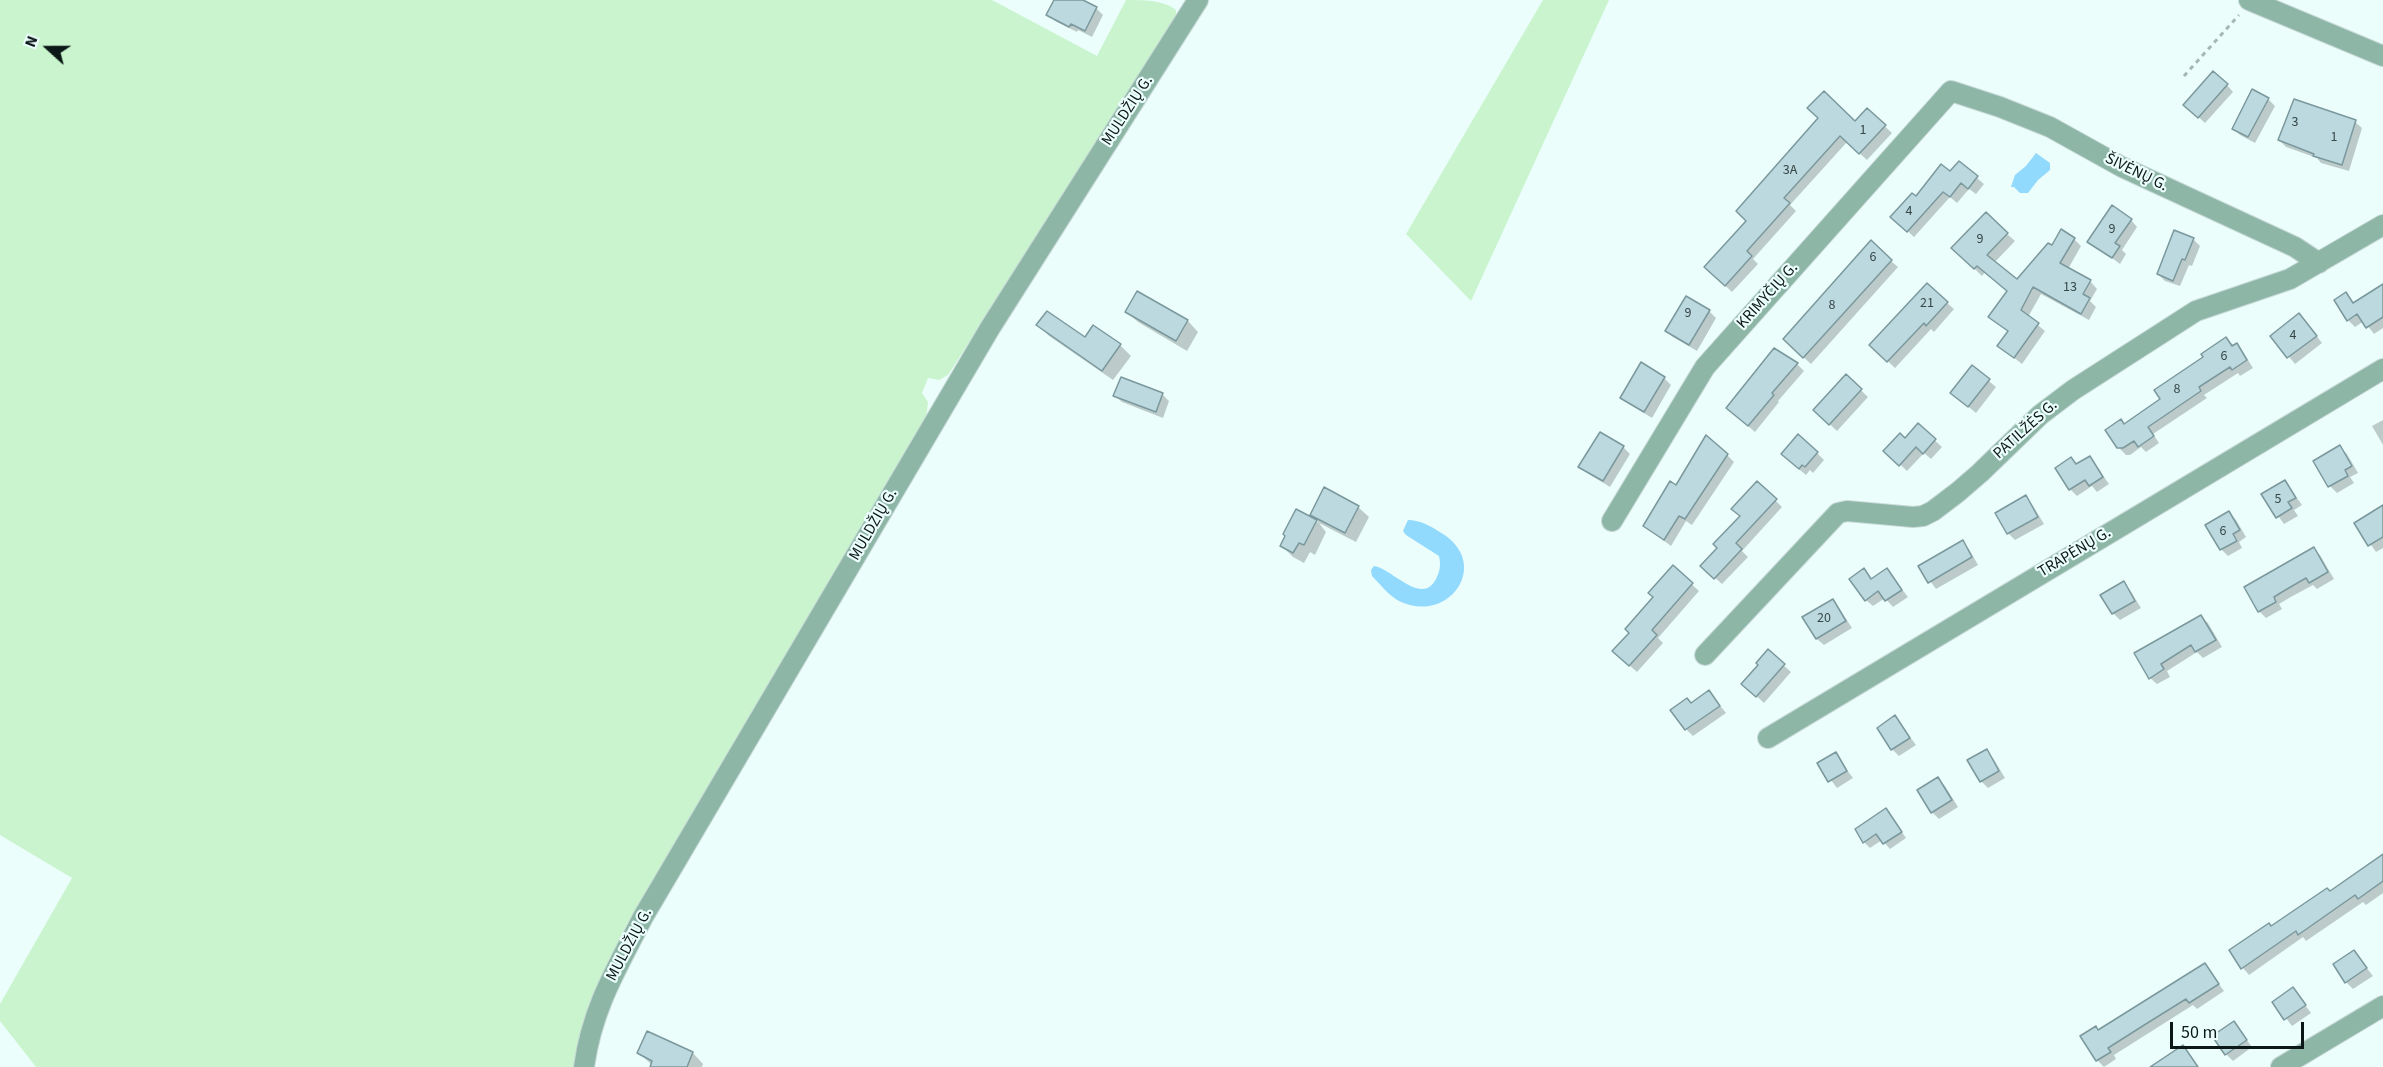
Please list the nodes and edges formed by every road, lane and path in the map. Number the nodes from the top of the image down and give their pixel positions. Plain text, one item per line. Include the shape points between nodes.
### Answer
1 (2251, 1) edge
2 (1192, 2) edge
3 (2383, 56) edge
4 (2184, 76) dead end
5 (1951, 91) joint
6 (2383, 225) edge
7 (2319, 263) junction
8 (2383, 369) edge
9 (1612, 521) dead end
10 (1705, 654) dead end
11 (1768, 738) dead end
12 (2383, 1006) edge
13 (584, 1067) edge
14 (2282, 1067) edge

1 - 3 street
1 - 4 path
2 - 13 street, MULDŽIŲ G. via 984,338 644,917 599,1004
5 - 7 street, ŠIVĖNŲ G. via 2000,106 2050,128 2121,167 2295,247
5 - 9 street, KRIMYČIŲ G. via 1705,367
6 - 7 street, PATILŽĖS G.
7 - 10 street, PATILŽĖS G. via 2269,288 2196,311 2073,390 1933,511 1913,517 1838,513
8 - 11 street, TRAPĖNŲ G.
12 - 14 street

